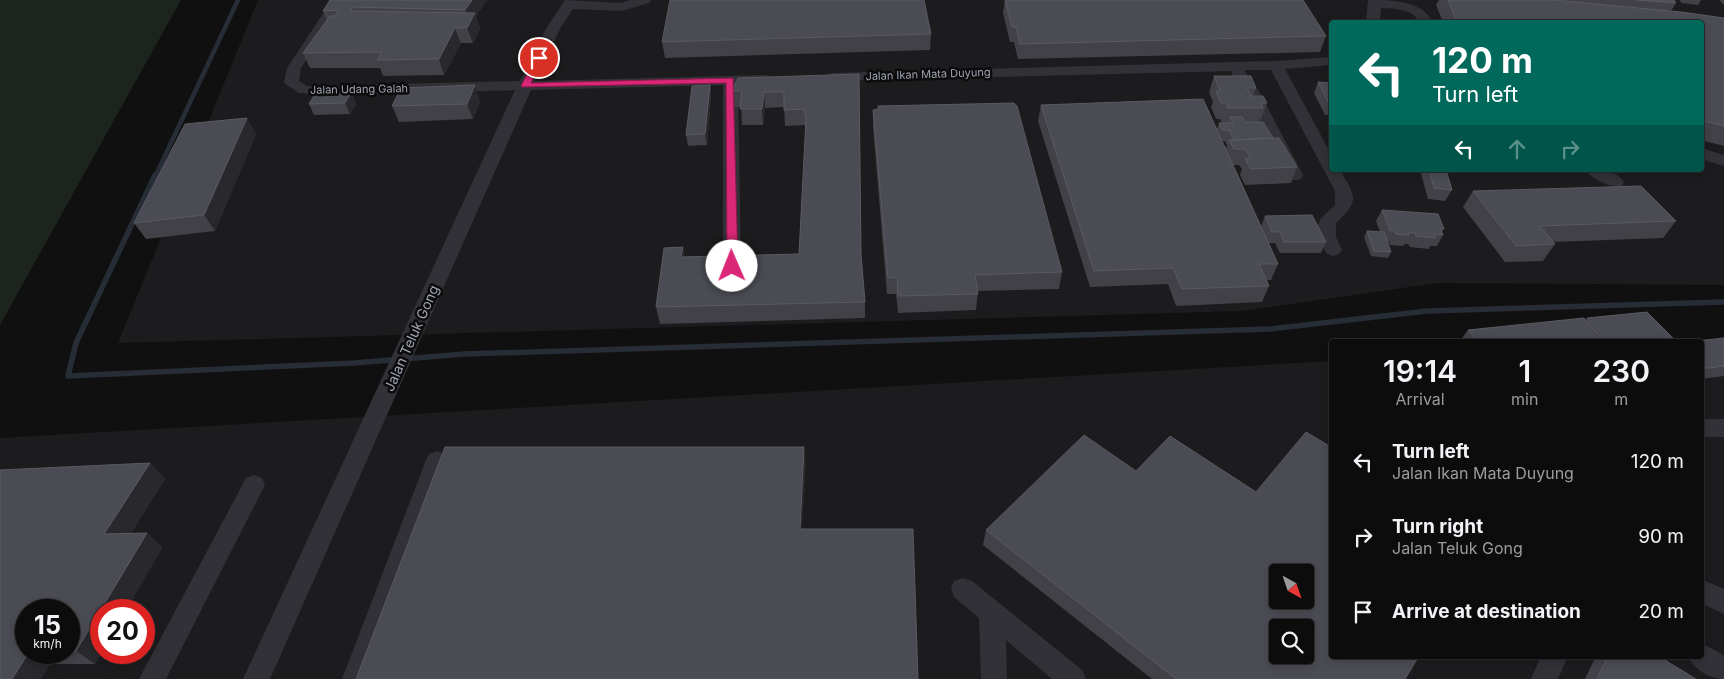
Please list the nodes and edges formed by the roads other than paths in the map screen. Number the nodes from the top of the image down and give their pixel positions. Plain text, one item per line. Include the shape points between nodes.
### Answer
1 (339, 0) edge
2 (644, 0) edge
3 (570, 2) edge
4 (1375, 2) edge
5 (1373, 20) edge
6 (1425, 20) edge
7 (1329, 60) edge
8 (1276, 65) junction
9 (1234, 66) junction
10 (819, 77) edge
11 (779, 78) edge
12 (730, 80) junction
13 (525, 86) junction
14 (1704, 154) edge
15 (1724, 160) edge
16 (1329, 166) edge
17 (1332, 172) edge
18 (1597, 172) edge
19 (1295, 175) edge
20 (1616, 182) dead end
21 (1333, 250) dead end
22 (732, 266) edge
23 (1704, 428) edge
24 (1724, 428) edge
25 (437, 460) dead end
26 (254, 485) dead end
27 (963, 589) dead end
28 (1704, 592) edge
29 (1724, 602) edge
30 (992, 612) junction
31 (1704, 658) edge
32 (1554, 659) edge
33 (1724, 669) edge
34 (152, 679) edge
35 (256, 679) edge
36 (355, 679) edge
37 (994, 679) edge
38 (1073, 679) edge
39 (1544, 679) edge

1 - 13 street, Jalan Udang Galah via 294,68 291,83 299,88 331,91
2 - 3 street via 622,7
3 - 13 street, Jalan Teluk Gong via 554,26
4 - 5 street
4 - 6 street via 1410,8 1421,13
7 - 8 street, Jalan Ikan Mata Duyung
8 - 9 street, Jalan Ikan Mata Duyung
8 - 16 street
9 - 10 street, Jalan Ikan Mata Duyung
9 - 19 street via 1252,93
11 - 12 street
12 - 13 street
12 - 22 street
13 - 35 street, Jalan Teluk Gong
14 - 15 street
17 - 21 street via 1345,198 1344,204 1326,222 1324,230
18 - 20 street
23 - 24 street
25 - 36 street
26 - 34 street
27 - 30 street
28 - 29 street
30 - 37 street
30 - 38 street
31 - 33 street
32 - 39 street

